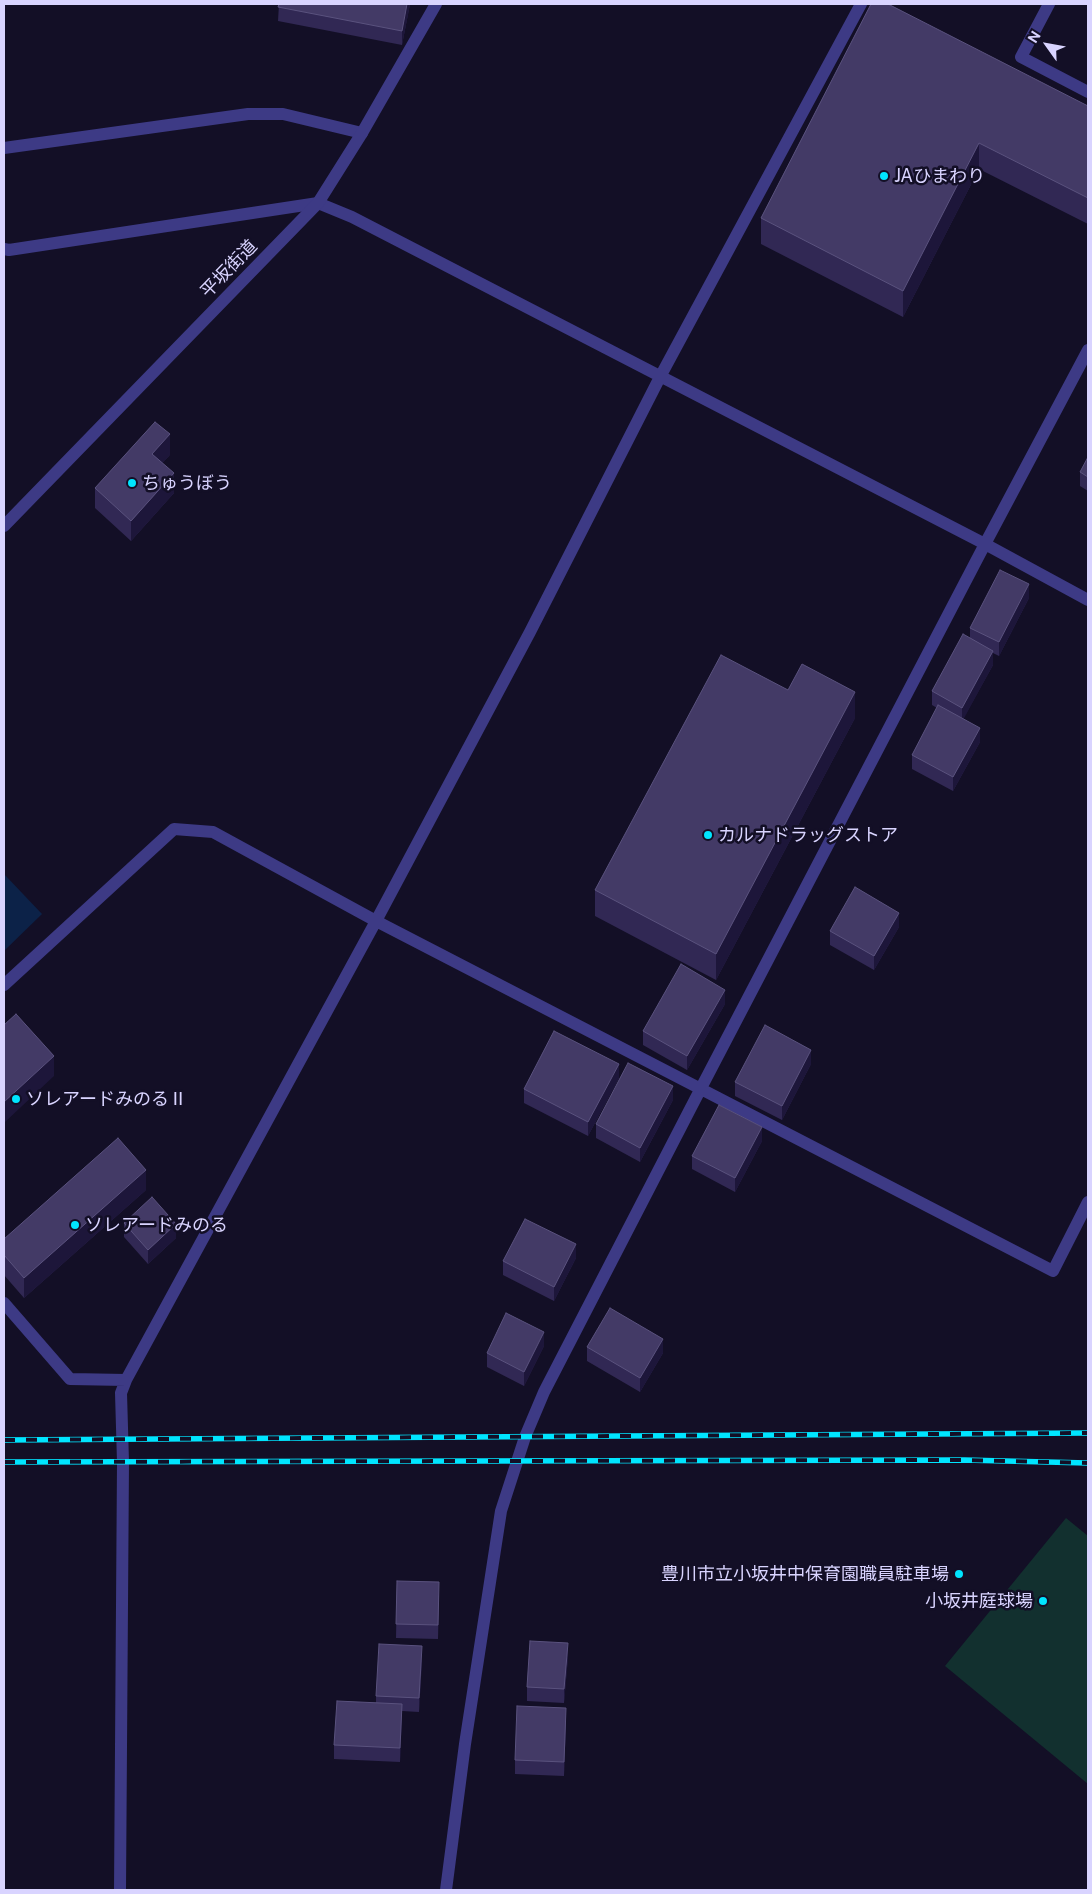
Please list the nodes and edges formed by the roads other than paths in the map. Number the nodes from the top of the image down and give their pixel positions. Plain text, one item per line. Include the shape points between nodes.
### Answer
1 (436, 4) edge
2 (861, 4) edge
3 (1049, 4) edge
4 (1088, 92) edge
5 (362, 133) junction
6 (4, 148) edge
7 (318, 203) junction
8 (4, 249) edge
9 (1088, 350) edge
10 (660, 377) junction
11 (4, 526) edge
12 (985, 544) junction
13 (1088, 600) edge
14 (376, 921) junction
15 (4, 986) edge
16 (700, 1090) junction
17 (1088, 1202) edge
18 (4, 1303) edge
19 (126, 1380) junction
20 (120, 1890) edge
21 (446, 1890) edge

1 - 5 street, 平坂街道
2 - 10 street
3 - 4 street via 1022,56
5 - 6 street via 283,114 248,114
5 - 7 street, 平坂街道
7 - 8 street
7 - 10 street via 352,217
7 - 11 street, 平坂街道
9 - 12 street
10 - 12 street
10 - 14 street via 530,632
12 - 13 street
12 - 16 street
14 - 15 street via 213,832 174,829
14 - 16 street
14 - 19 street
16 - 17 street via 1053,1271
16 - 21 street via 544,1392 516,1462 500,1520
18 - 19 street via 70,1379
19 - 20 street via 121,1393

